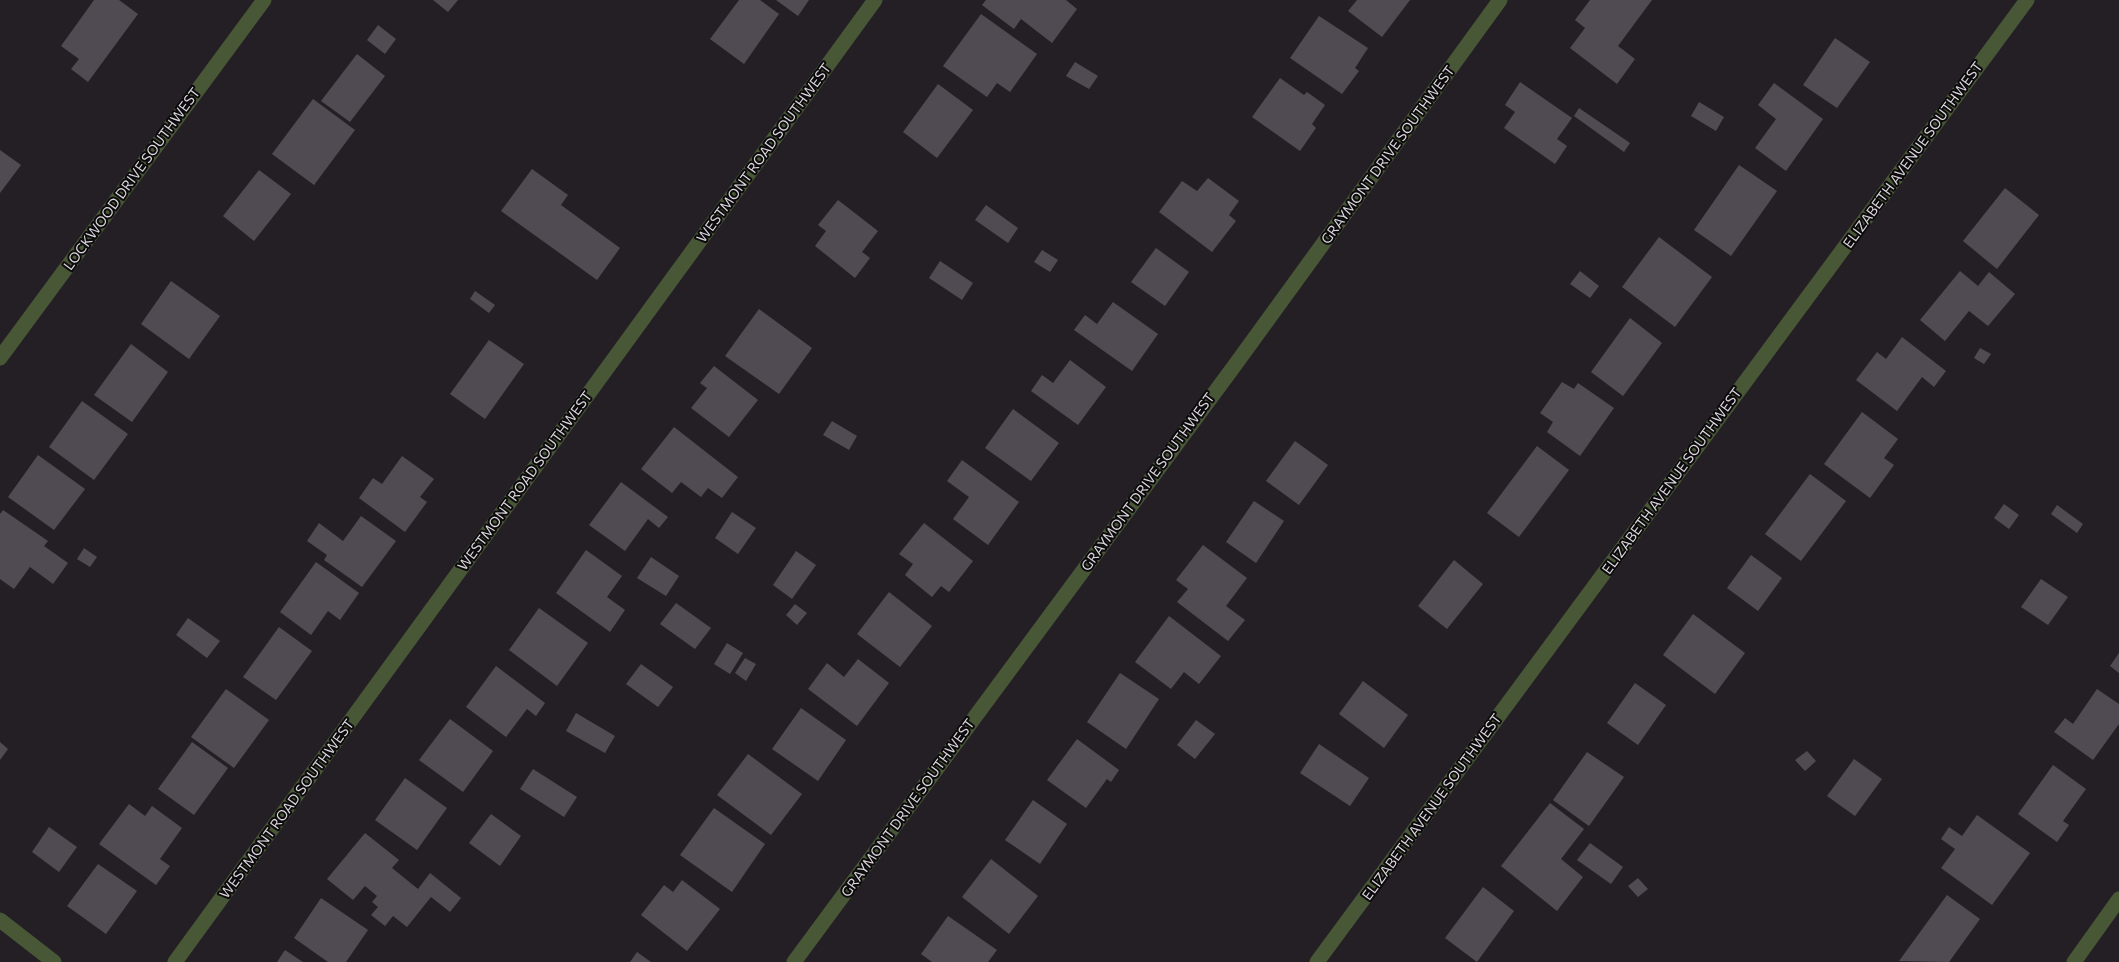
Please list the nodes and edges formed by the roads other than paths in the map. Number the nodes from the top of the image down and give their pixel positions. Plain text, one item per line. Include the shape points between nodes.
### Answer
1 (264, 0) edge
2 (875, 0) edge
3 (1500, 0) edge
4 (2028, 0) edge
5 (0, 358) edge
6 (2119, 899) edge
7 (0, 920) edge
8 (54, 962) edge
9 (175, 962) edge
10 (794, 962) edge
11 (1317, 962) edge
12 (2074, 962) edge

1 - 5 street, LOCKWOOD DRIVE SOUTHWEST
2 - 9 street, WESTMONT ROAD SOUTHWEST
3 - 10 street, GRAYMONT DRIVE SOUTHWEST
4 - 11 street, ELIZABETH AVENUE SOUTHWEST
6 - 12 street
7 - 8 street

